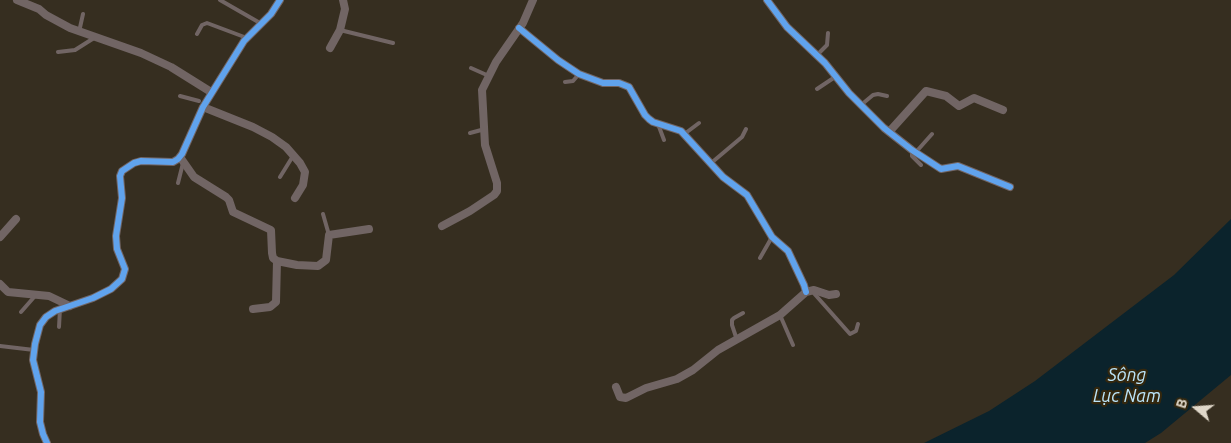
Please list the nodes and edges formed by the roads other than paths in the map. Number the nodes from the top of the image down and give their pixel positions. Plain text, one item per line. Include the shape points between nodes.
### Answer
1 (17, 0) edge
2 (220, 0) edge
3 (280, 0) edge
4 (342, 0) edge
5 (533, 0) edge
6 (770, 1) edge
7 (83, 14) dead end
8 (260, 23) junction
9 (519, 28) junction
10 (340, 30) junction
11 (79, 32) junction
12 (828, 33) dead end
13 (197, 34) dead end
14 (95, 37) junction
15 (246, 38) junction
16 (394, 43) dead end
17 (330, 48) dead end
18 (58, 52) dead end
19 (817, 55) junction
20 (472, 68) dead end
21 (579, 74) junction
22 (489, 76) junction
23 (835, 77) junction
24 (565, 82) dead end
25 (817, 89) dead end
26 (212, 92) junction
27 (180, 96) dead end
28 (887, 96) dead end
29 (202, 103) junction
30 (862, 105) junction
31 (1002, 110) dead end
32 (698, 123) dead end
33 (658, 124) junction
34 (484, 129) junction
35 (746, 129) dead end
36 (888, 132) junction
37 (470, 133) dead end
38 (932, 134) dead end
39 (683, 135) junction
40 (664, 140) dead end
41 (914, 151) junction
42 (294, 155) junction
43 (182, 160) junction
44 (710, 164) junction
45 (921, 165) dead end
46 (280, 177) dead end
47 (178, 183) dead end
48 (1010, 187) dead end
49 (295, 198) dead end
50 (323, 214) dead end
51 (16, 219) dead end
52 (442, 226) dead end
53 (369, 229) dead end
54 (329, 235) junction
55 (0, 237) edge
56 (772, 237) junction
57 (760, 258) dead end
58 (277, 261) junction
59 (0, 284) edge
60 (808, 291) junction
61 (36, 294) junction
62 (836, 294) dead end
63 (70, 306) junction
64 (60, 309) junction
65 (253, 309) dead end
66 (21, 312) dead end
67 (743, 313) dead end
68 (780, 315) junction
69 (858, 324) dead end
70 (59, 326) dead end
71 (737, 340) junction
72 (793, 345) dead end
73 (0, 346) edge
74 (34, 350) junction
75 (616, 387) dead end
76 (48, 443) edge

1 - 11 street
2 - 8 lane
3 - 8 street
4 - 10 street via 345,9
5 - 9 street
6 - 19 street via 786,27
7 - 11 lane
8 - 15 street
9 - 21 street
9 - 22 street
10 - 16 lane
10 - 17 street
11 - 14 street
12 - 19 lane via 827,45
13 - 15 lane via 207,23
14 - 18 lane via 75,50
14 - 26 street via 141,53
15 - 26 street
19 - 23 street
20 - 22 lane
21 - 24 lane via 573,81
21 - 33 street via 603,83 629,87 645,115
22 - 34 street via 482,90
23 - 25 lane
23 - 30 street
26 - 29 street
27 - 29 lane
28 - 30 lane via 873,95
29 - 42 street via 272,137
29 - 43 street
30 - 36 street
31 - 36 street via 974,98 959,106 946,96 926,91
32 - 39 lane
33 - 39 street via 676,128
33 - 40 lane
34 - 37 lane
34 - 52 street via 497,191 470,212
35 - 44 lane via 742,137
36 - 41 street
38 - 41 lane
39 - 44 street
41 - 45 lane via 912,156
41 - 48 street via 941,169 958,166
42 - 46 lane
42 - 49 street via 306,172
43 - 47 lane
43 - 58 street via 194,177 229,200 233,212 271,230 272,253
43 - 63 street via 141,161 122,171 116,236 125,273 111,289
44 - 56 street via 747,195
50 - 54 lane
51 - 55 street
53 - 54 street
54 - 58 street via 326,260 318,266 297,266
56 - 57 lane
56 - 60 street via 788,251
58 - 65 street via 276,302 270,307
59 - 61 street via 8,292
60 - 62 street
60 - 68 street
60 - 69 lane via 850,334 856,331
61 - 63 street
61 - 66 lane
63 - 64 street
64 - 70 lane
64 - 74 street via 40,325
67 - 71 lane via 732,320
68 - 71 street
68 - 72 lane
71 - 75 street via 677,379 626,398 620,397
73 - 74 lane
74 - 76 street via 33,360 41,392 40,422

